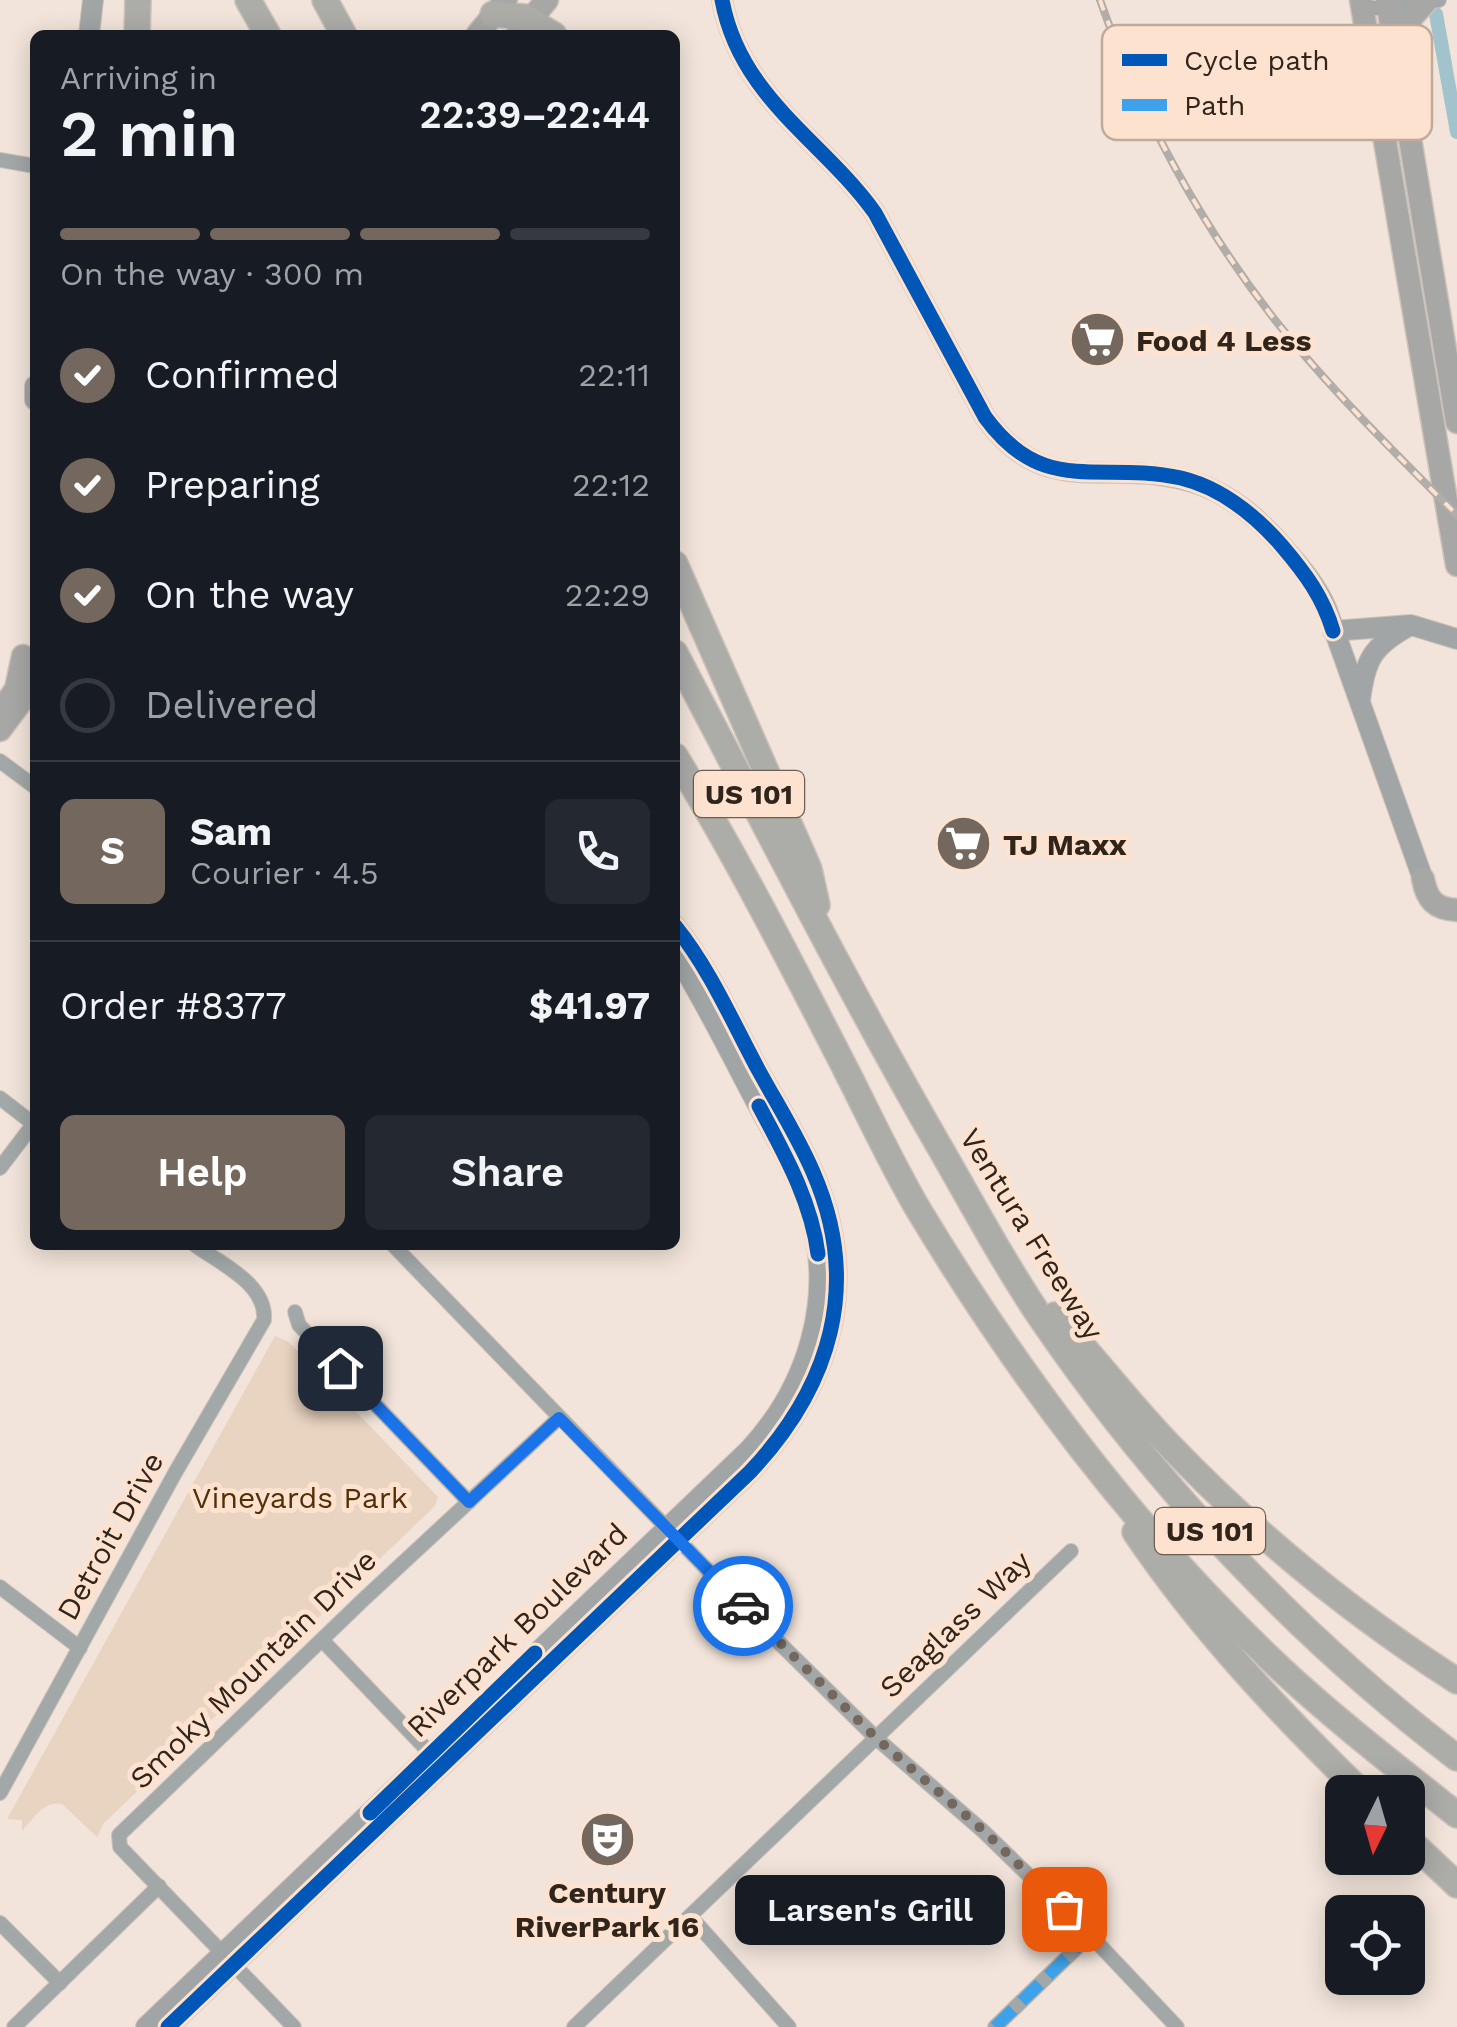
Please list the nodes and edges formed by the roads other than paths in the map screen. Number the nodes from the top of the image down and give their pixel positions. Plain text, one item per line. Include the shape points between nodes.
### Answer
1 (93, 0) edge
2 (138, 0) edge
3 (248, 0) edge
4 (325, 0) edge
5 (722, 0) edge
6 (1432, 1) edge
7 (1376, 3) edge
8 (492, 16) edge
9 (532, 18) edge
10 (1410, 25) edge
11 (90, 30) edge
12 (137, 30) edge
13 (265, 30) edge
14 (341, 30) edge
15 (1396, 140) edge
16 (1410, 140) edge
17 (0, 160) edge
18 (30, 165) edge
19 (1457, 422) edge
20 (1457, 565) edge
21 (680, 575) edge
22 (1411, 625) junction
23 (1333, 631) junction
24 (1449, 636) edge
25 (29, 648) edge
26 (680, 663) edge
27 (1, 689) edge
28 (30, 690) edge
29 (1359, 706) junction
30 (0, 712) edge
31 (0, 730) edge
32 (0, 760) edge
33 (680, 765) edge
34 (30, 783) edge
35 (680, 794) edge
36 (1422, 880) junction
37 (751, 886) junction
38 (1457, 895) edge
39 (1457, 910) edge
40 (680, 934) edge
41 (822, 934) junction
42 (680, 961) edge
43 (0, 1098) edge
44 (30, 1119) edge
45 (30, 1129) edge
46 (0, 1168) edge
47 (202, 1250) edge
48 (398, 1250) edge
49 (1007, 1264) junction
50 (295, 1312) dead end
51 (559, 1418) junction
52 (1074, 1440) junction
53 (469, 1502) junction
54 (671, 1534) junction
55 (1071, 1551) dead end
56 (0, 1587) edge
57 (323, 1641) junction
58 (80, 1648) junction
59 (1457, 1681) edge
60 (876, 1738) junction
61 (430, 1753) junction
62 (1457, 1758) edge
63 (5, 1770) edge
64 (1343, 1775) edge
65 (0, 1793) edge
66 (1457, 1815) edge
67 (1425, 1854) edge
68 (1457, 1885) edge
69 (159, 1886) junction
70 (690, 1916) junction
71 (0, 1923) edge
72 (1090, 1935) junction
73 (228, 1960) junction
74 (60, 1982) junction
75 (14, 2027) edge
76 (146, 2027) edge
77 (168, 2027) edge
78 (294, 2027) edge
79 (574, 2027) edge
80 (789, 2027) edge
81 (995, 2027) edge
82 (1176, 2027) edge

1 - 11 street
2 - 12 highway
3 - 13 highway
4 - 14 highway
5 - 23 street via 759,85 875,214 984,416 1007,444 1052,469 1180,478 1230,498 1304,572
6 - 7 street
6 - 10 main road
8 - 9 highway
15 - 20 main road
16 - 19 main road
17 - 18 street
21 - 41 highway via 810,869
22 - 23 street
22 - 24 street
22 - 29 street via 1374,651
23 - 29 street
25 - 27 main road
25 - 30 main road via 16,689
26 - 41 highway, Ventura Freeway / US 101
28 - 31 main road
29 - 36 street
32 - 34 street
33 - 37 highway, US 101
35 - 37 highway
36 - 38 main road
36 - 39 main road via 1436,906
37 - 52 highway, US 101 via 916,1205
40 - 54 street, Riverpark Boulevard via 813,1170 828,1213 836,1286 828,1348 804,1404 760,1461
41 - 49 highway, Ventura Freeway / US 101
42 - 54 street, Riverpark Boulevard via 796,1178 815,1232 819,1287 811,1344 782,1410
43 - 44 street
45 - 46 street
47 - 58 street, Detroit Drive via 256,1290 266,1306 264,1320
48 - 51 street
49 - 59 highway via 1171,1447 1254,1526 1408,1650
49 - 62 highway, Ventura Freeway / US 101 via 1100,1400 1206,1527 1324,1646
50 - 53 street via 299,1325
51 - 53 street, Smoky Mountain Drive
51 - 54 street
52 - 64 highway via 1161,1570 1256,1685
52 - 66 highway, US 101 via 1282,1670
53 - 57 street, Smoky Mountain Drive
54 - 60 street
54 - 61 street, Riverpark Boulevard
54 - 73 street, Riverpark Boulevard
55 - 60 street, Seaglass Way
56 - 58 street
57 - 61 street
57 - 69 street, Smoky Mountain Drive via 118,1839
58 - 63 street, Detroit Drive
60 - 70 street, Seaglass Way
60 - 72 street
61 - 73 street, Riverpark Boulevard
63 - 65 street, Detroit Drive
67 - 68 highway
69 - 73 street
69 - 74 street
70 - 79 street, Seaglass Way
70 - 80 street
71 - 74 street
72 - 81 street
72 - 82 street
73 - 76 street, Riverpark Boulevard
73 - 77 street, Riverpark Boulevard
73 - 78 street
74 - 75 street

